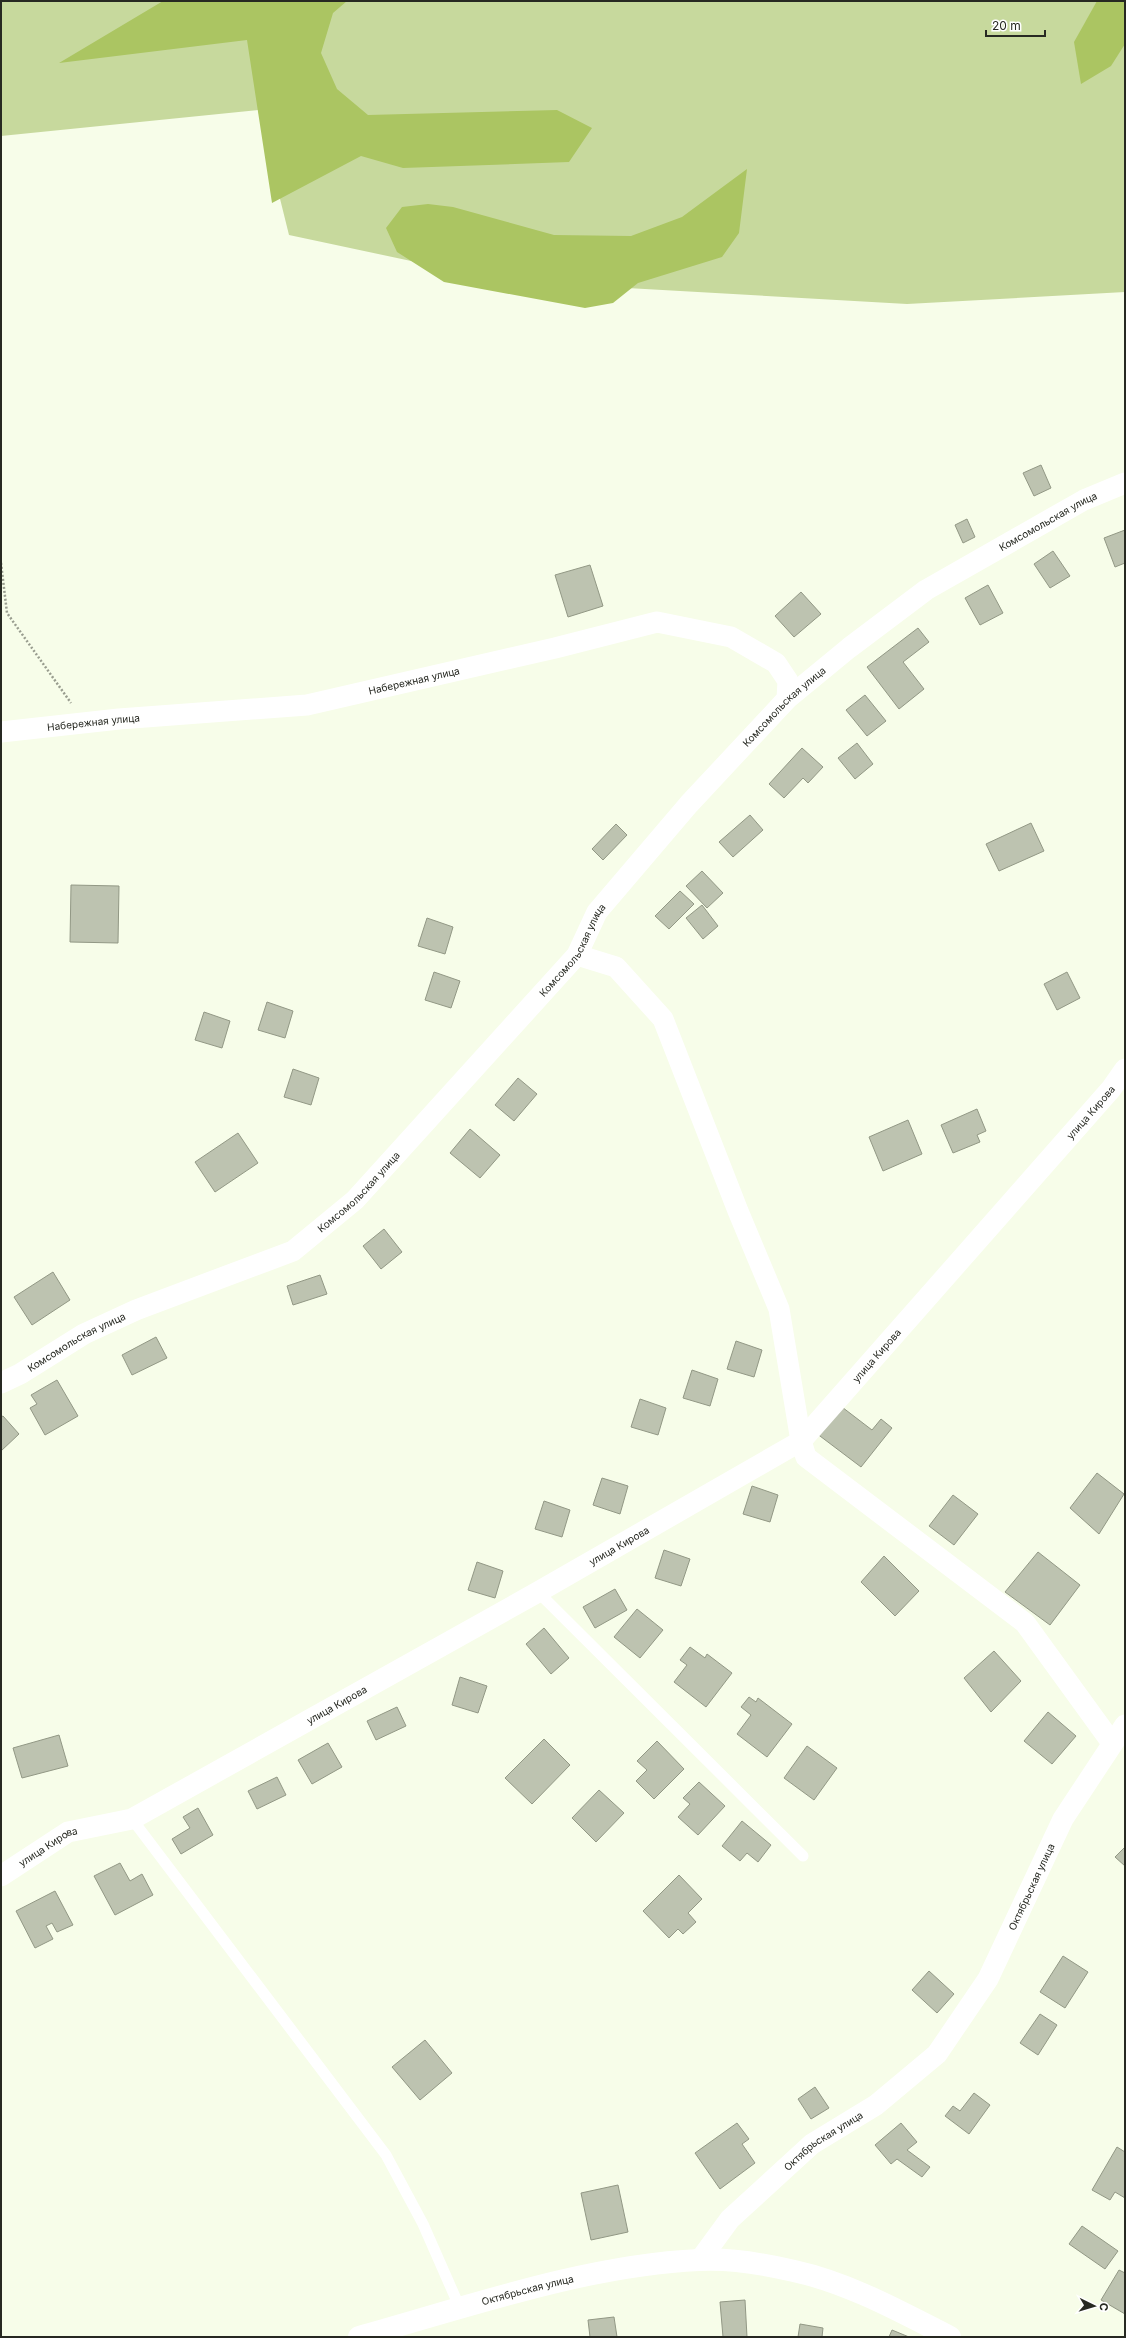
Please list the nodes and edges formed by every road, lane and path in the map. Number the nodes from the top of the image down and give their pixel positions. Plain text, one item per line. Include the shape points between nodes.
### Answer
1 (1125, 483) edge
2 (1, 563) edge
3 (787, 699) junction
4 (86, 723) junction
5 (1, 732) edge
6 (577, 955) junction
7 (1125, 1069) edge
8 (1118, 1093) edge
9 (1, 1383) edge
10 (801, 1441) junction
11 (538, 1592) junction
12 (1125, 1725) edge
13 (1112, 1743) junction
14 (132, 1819) junction
15 (803, 1856) dead end
16 (1, 1876) edge
17 (700, 2260) junction
18 (460, 2308) junction
19 (359, 2337) edge
20 (950, 2337) edge

1 - 3 street, Комсомольская улица via 1084,500 926,590
2 - 4 path via 7,613
3 - 4 street, Набережная улица via 788,681 776,663 731,636 657,622 307,705
3 - 6 street, Комсомольская улица via 689,804 597,912
4 - 5 street, Набережная улица
6 - 9 street, Комсомольская улица via 355,1200 293,1251 136,1310 84,1334
6 - 10 street via 616,967 663,1019 738,1212 779,1309
7 - 8 street, улица Кирова
8 - 10 street, улица Кирова
10 - 11 street, улица Кирова
10 - 13 street via 806,1457 1025,1623
11 - 14 street, улица Кирова
11 - 15 lane
12 - 13 street, Октябрьская улица
13 - 17 street, Октябрьская улица via 1064,1818 988,1979 937,2054 876,2105 812,2144 730,2219
14 - 16 street, улица Кирова via 68,1832
14 - 18 lane via 386,2155 423,2224
17 - 18 street, Октябрьская улица via 652,2264 575,2278
17 - 20 street via 732,2261 795,2271 862,2295
18 - 19 street, Октябрьская улица

